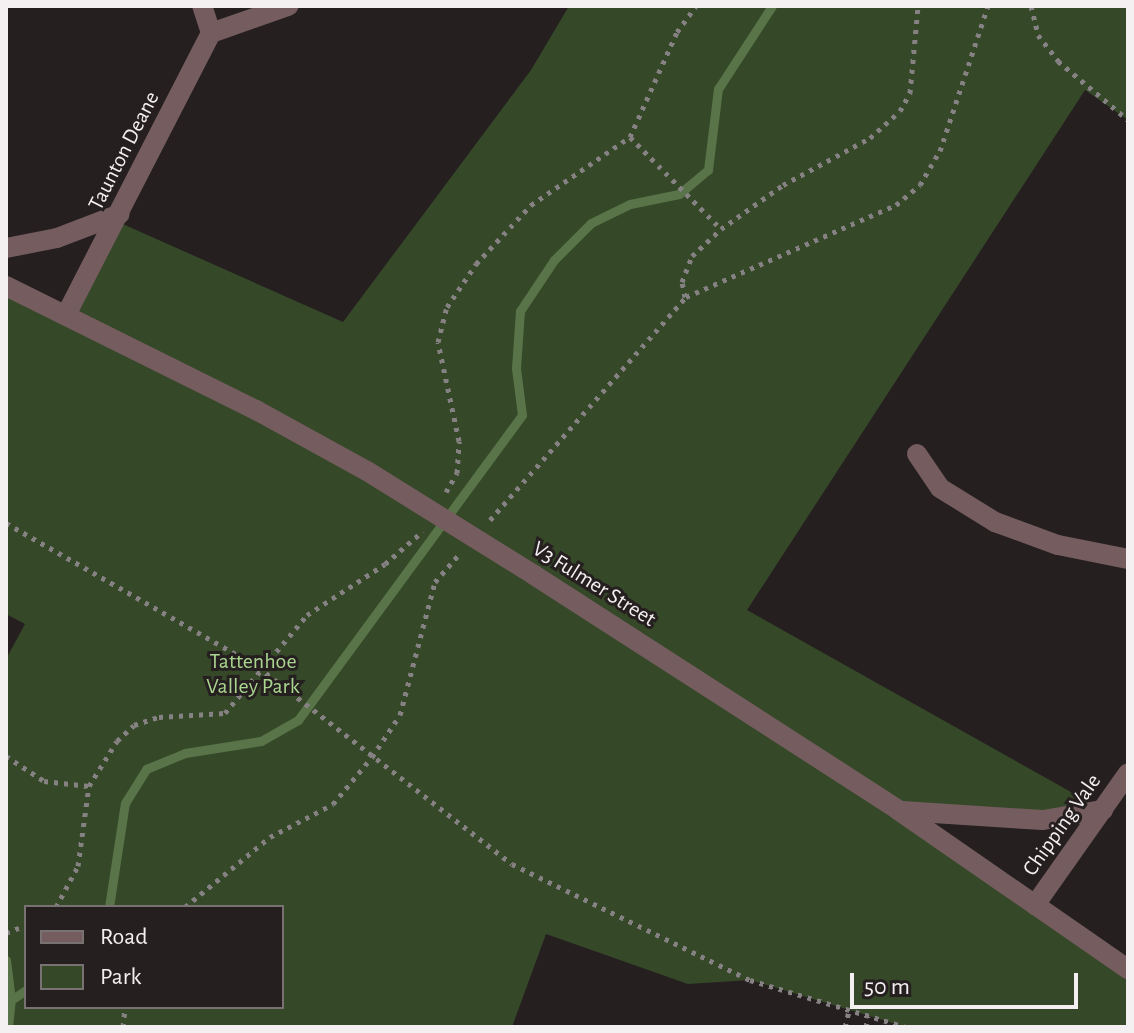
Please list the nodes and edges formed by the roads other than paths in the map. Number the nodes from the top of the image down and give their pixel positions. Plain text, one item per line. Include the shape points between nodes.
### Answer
1 (202, 6) edge
2 (288, 6) edge
3 (211, 33) junction
4 (120, 214) junction
5 (6, 248) edge
6 (6, 286) edge
7 (29, 296) junction
8 (6, 297) edge
9 (66, 315) junction
10 (917, 454) dead end
11 (1128, 559) edge
12 (1128, 773) edge
13 (898, 810) junction
14 (1103, 810) junction
15 (1035, 905) junction
16 (1128, 969) edge

1 - 3 street
2 - 3 street
3 - 4 street, Taunton Deane
4 - 5 street via 57,238
4 - 9 street, Taunton Deane
6 - 7 street, V3 Fulmer Street
7 - 8 street
7 - 9 street, V3 Fulmer Street
9 - 13 street, V3 Fulmer Street, bridge via 367,471
10 - 11 street via 940,488 995,522 1058,545
12 - 14 street, Chipping Vale
13 - 14 street via 1043,820
13 - 15 street, V3 Fulmer Street
14 - 15 street, Chipping Vale
15 - 16 street, V3 Fulmer Street

